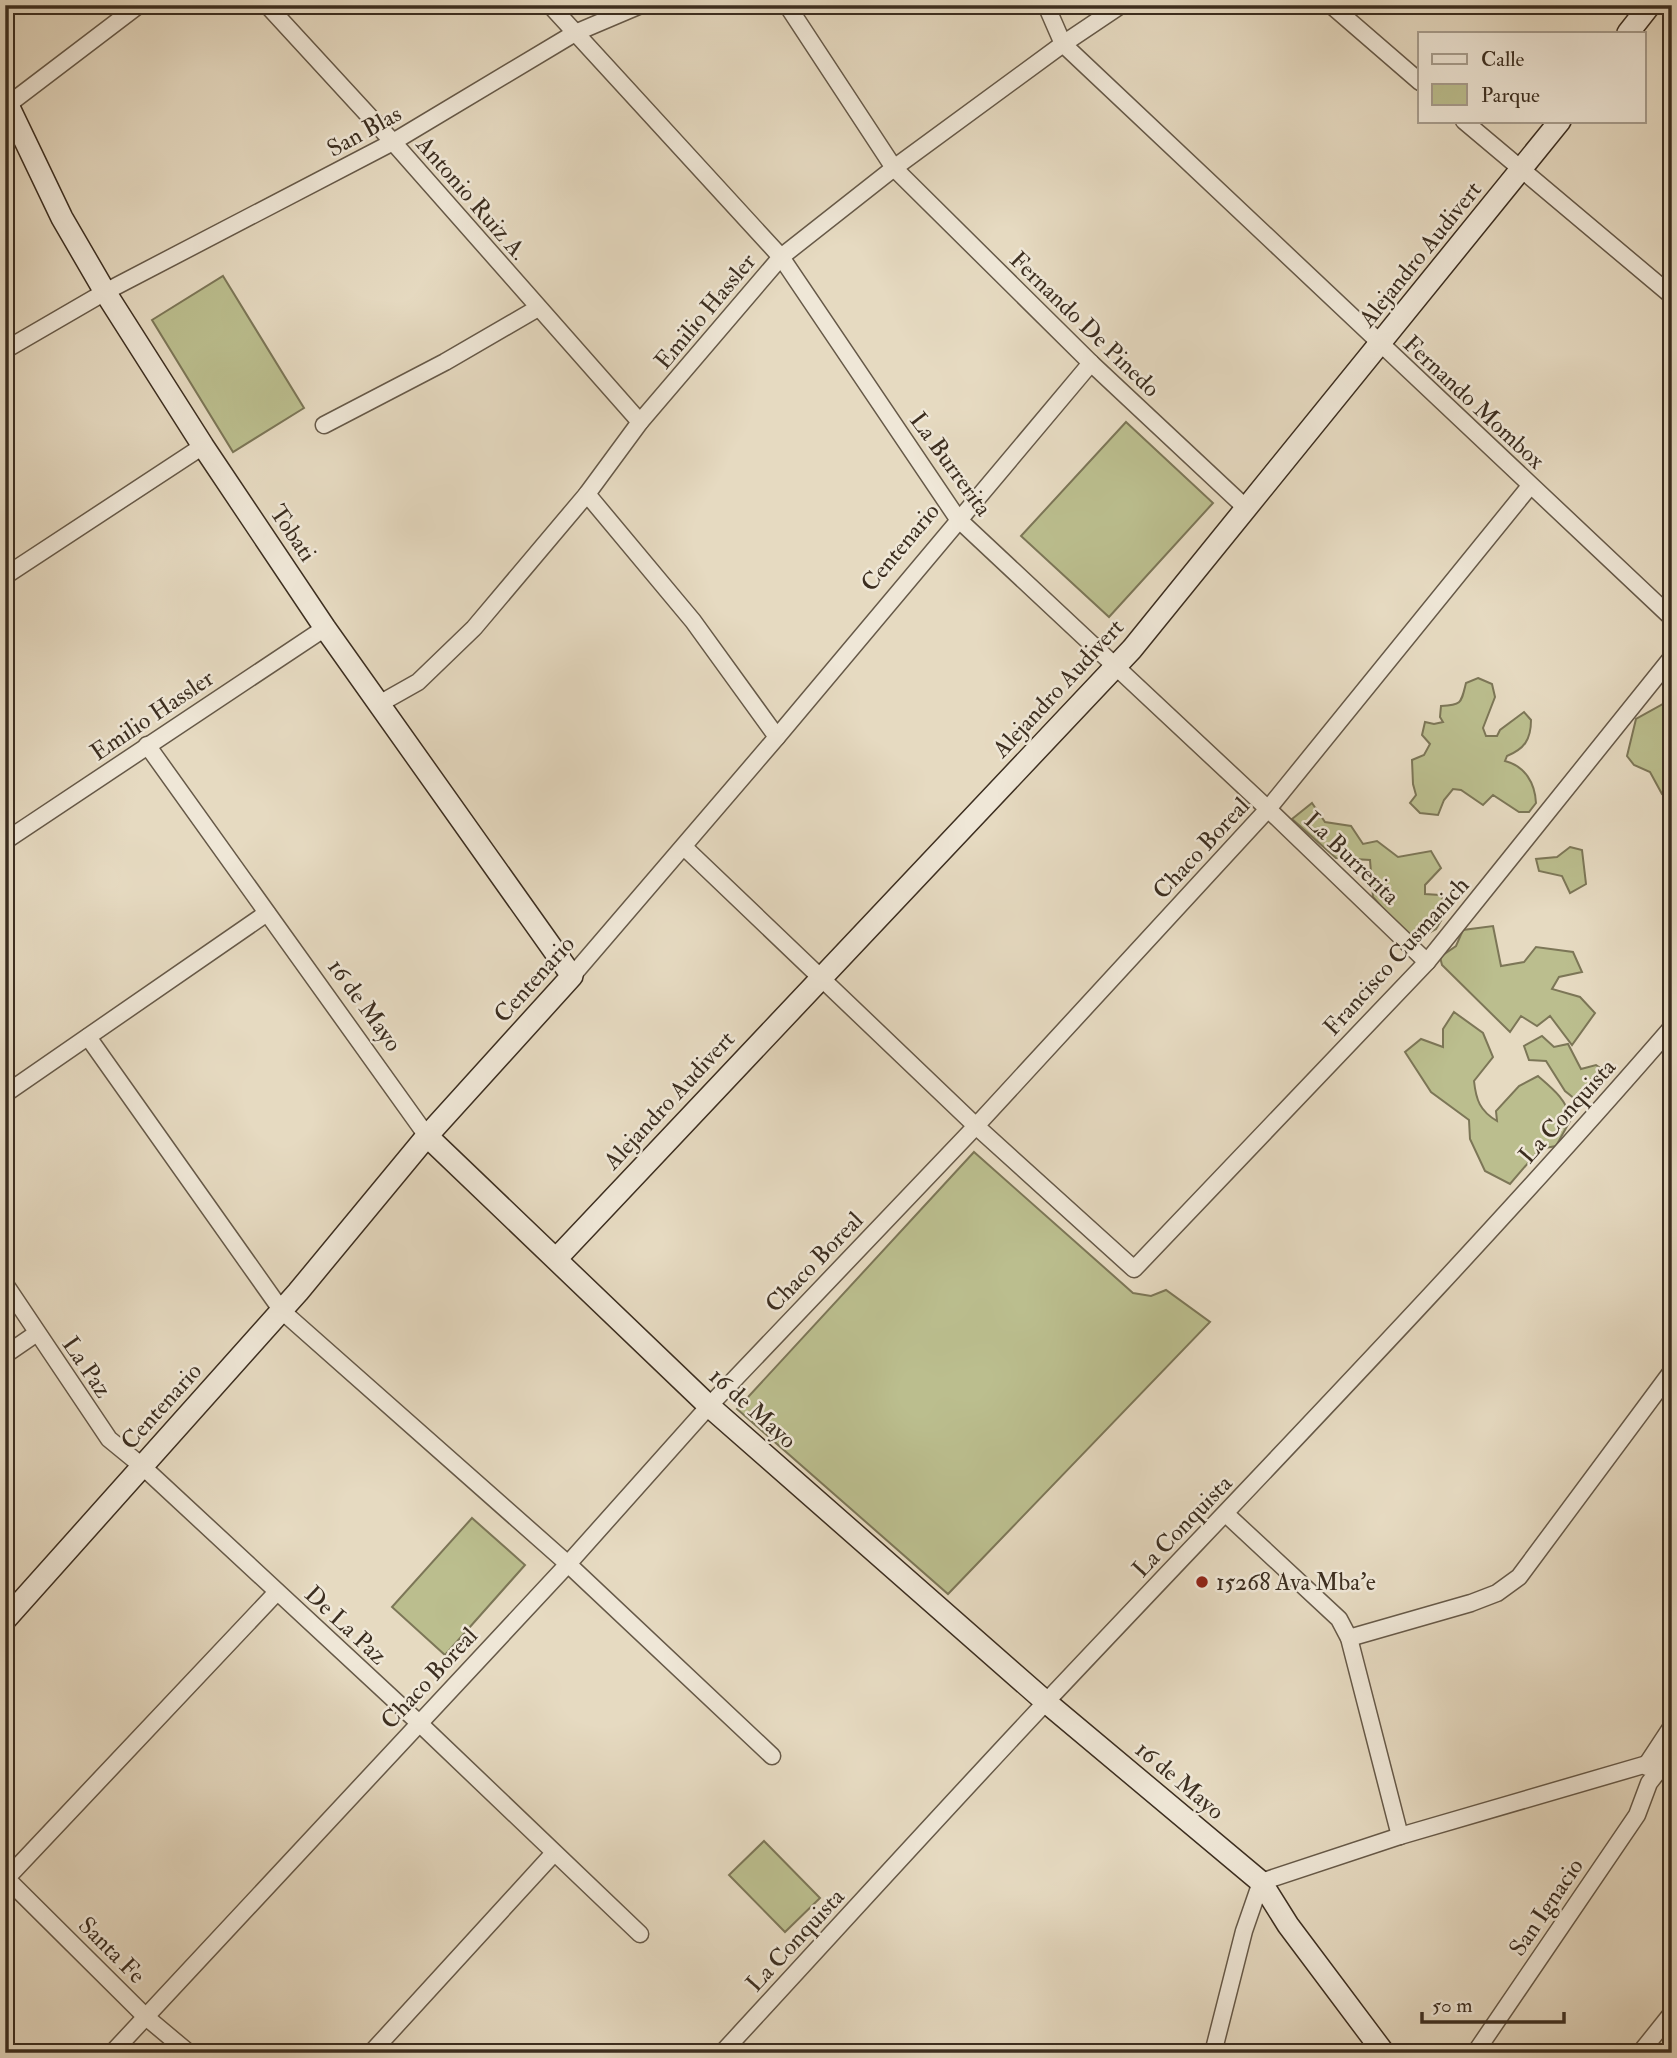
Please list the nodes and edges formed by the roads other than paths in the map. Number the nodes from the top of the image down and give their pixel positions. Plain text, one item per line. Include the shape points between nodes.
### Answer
1 (139, 5) edge
2 (267, 5) edge
3 (551, 5) edge
4 (641, 5) edge
5 (787, 5) edge
6 (1046, 5) edge
7 (1121, 5) edge
8 (1331, 5) edge
9 (1650, 5) edge
10 (1629, 32) edge
11 (575, 33) junction
12 (1063, 44) junction
13 (1418, 80) edge
14 (6, 103) edge
15 (1465, 122) edge
16 (1559, 122) edge
17 (393, 142) junction
18 (894, 168) junction
19 (1521, 170) junction
20 (781, 257) junction
21 (105, 292) junction
22 (1672, 296) edge
23 (538, 308) junction
24 (1380, 344) junction
25 (5, 350) edge
26 (1091, 363) junction
27 (640, 422) junction
28 (324, 425) dead end
29 (203, 446) junction
30 (1530, 486) junction
31 (587, 494) junction
32 (1246, 508) junction
33 (958, 519) junction
34 (5, 576) edge
35 (1672, 618) edge
36 (325, 628) junction
37 (1672, 657) edge
38 (1115, 667) junction
39 (379, 704) junction
40 (777, 737) junction
41 (147, 745) junction
42 (1268, 809) junction
43 (5, 841) edge
44 (684, 847) junction
45 (267, 913) junction
46 (1427, 962) junction
47 (572, 976) junction
48 (820, 977) junction
49 (1672, 1027) edge
50 (88, 1037) junction
51 (5, 1094) edge
52 (976, 1126) junction
53 (427, 1136) junction
54 (557, 1258) junction
55 (5, 1283) edge
56 (282, 1311) junction
57 (37, 1333) junction
58 (5, 1355) edge
59 (1672, 1371) edge
60 (709, 1406) junction
61 (142, 1466) junction
62 (1226, 1514) junction
63 (568, 1564) junction
64 (276, 1592) junction
65 (5, 1620) edge
66 (1349, 1638) junction
67 (1046, 1702) junction
68 (418, 1722) junction
69 (1672, 1726) edge
70 (772, 1756) dead end
71 (1671, 1757) edge
72 (1647, 1764) junction
73 (1649, 1783) junction
74 (1400, 1836) junction
75 (554, 1853) junction
76 (6, 1878) edge
77 (1261, 1882) junction
78 (640, 1934) dead end
79 (1672, 2012) edge
80 (146, 2017) junction
81 (112, 2053) edge
82 (188, 2053) edge
83 (371, 2053) edge
84 (722, 2053) edge
85 (1213, 2053) edge
86 (1384, 2053) edge
87 (1475, 2053) edge
88 (1640, 2053) edge

1 - 14 street
2 - 17 street, Antonio Ruiz A.
3 - 11 street, La Burrerita
4 - 11 street, San Blas
5 - 18 street, Fernando De Pinedo
6 - 12 street
7 - 12 street, Emilio Hassler
8 - 13 street
9 - 10 street
11 - 17 street, San Blas
11 - 20 street, La Burrerita
12 - 18 street, Emilio Hassler
12 - 24 street, Fernando Mombox
14 - 21 street, Tobati via 62,218
15 - 19 street
16 - 19 street, Alejandro Audivert
17 - 21 street, San Blas
17 - 23 street, Antonio Ruiz A.
18 - 20 street, Emilio Hassler
18 - 26 street, Fernando De Pinedo
19 - 22 street
19 - 24 street, Alejandro Audivert
20 - 27 street, Emilio Hassler
20 - 33 street, La Burrerita
21 - 25 street, San Blas
21 - 29 street, Tobati
23 - 27 street, Antonio Ruiz A.
23 - 28 street
24 - 30 street, Fernando Mombox
24 - 32 street, Alejandro Audivert
26 - 32 street, Fernando De Pinedo
26 - 33 street, Centenario
27 - 31 street, Emilio Hassler
29 - 34 street
29 - 36 street, Tobati
30 - 35 street, Fernando Mombox
30 - 42 street, Chaco Boreal
31 - 39 street, Emilio Hassler via 449,654 418,682
31 - 40 street via 693,621
32 - 38 street, Alejandro Audivert
33 - 38 street, La Burrerita
33 - 40 street, Centenario
36 - 39 street, Tobati
36 - 41 street, Emilio Hassler
37 - 46 street, Francisco Cusmanich
38 - 42 street, La Burrerita
38 - 48 street, Alejandro Audivert
39 - 47 street, Tobati
40 - 44 street, Centenario
41 - 43 street, Emilio Hassler
41 - 45 street, 16 de Mayo
42 - 46 street, La Burrerita
42 - 52 street, Chaco Boreal
44 - 47 street, Centenario
44 - 48 street
45 - 50 street
45 - 53 street, 16 de Mayo
46 - 52 street, Francisco Cusmanich via 1134,1269
47 - 53 street, Centenario
48 - 52 street
48 - 54 street, Alejandro Audivert
49 - 62 street, La Conquista
50 - 51 street
50 - 56 street
52 - 60 street, Chaco Boreal
53 - 54 street, 16 de Mayo
53 - 56 street, Centenario
54 - 60 street, 16 de Mayo
55 - 57 street, La Paz
56 - 61 street, Centenario
56 - 63 street
57 - 58 street
57 - 61 street, La Paz via 109,1439
59 - 66 street via 1519,1577 1471,1603
60 - 63 street, Chaco Boreal
60 - 67 street, 16 de Mayo
61 - 64 street, De La Paz
61 - 65 street, Centenario
62 - 66 street via 1339,1619
62 - 67 street, La Conquista
63 - 68 street, Chaco Boreal
63 - 70 street
64 - 68 street, De La Paz
64 - 76 street
66 - 74 street
67 - 77 street, 16 de Mayo
67 - 84 street, La Conquista
68 - 75 street, De La Paz
68 - 80 street, Chaco Boreal
69 - 72 street
71 - 72 street
71 - 73 street, San Ignacio
72 - 73 street, San Ignacio
72 - 74 street
73 - 87 street, San Ignacio via 1637,1815
74 - 77 street
75 - 78 street, De La Paz
75 - 83 street
76 - 80 street, Santa Fe
77 - 85 street
77 - 86 street, 16 de Mayo
79 - 88 street
80 - 81 street, Chaco Boreal
80 - 82 street, Santa Fe

